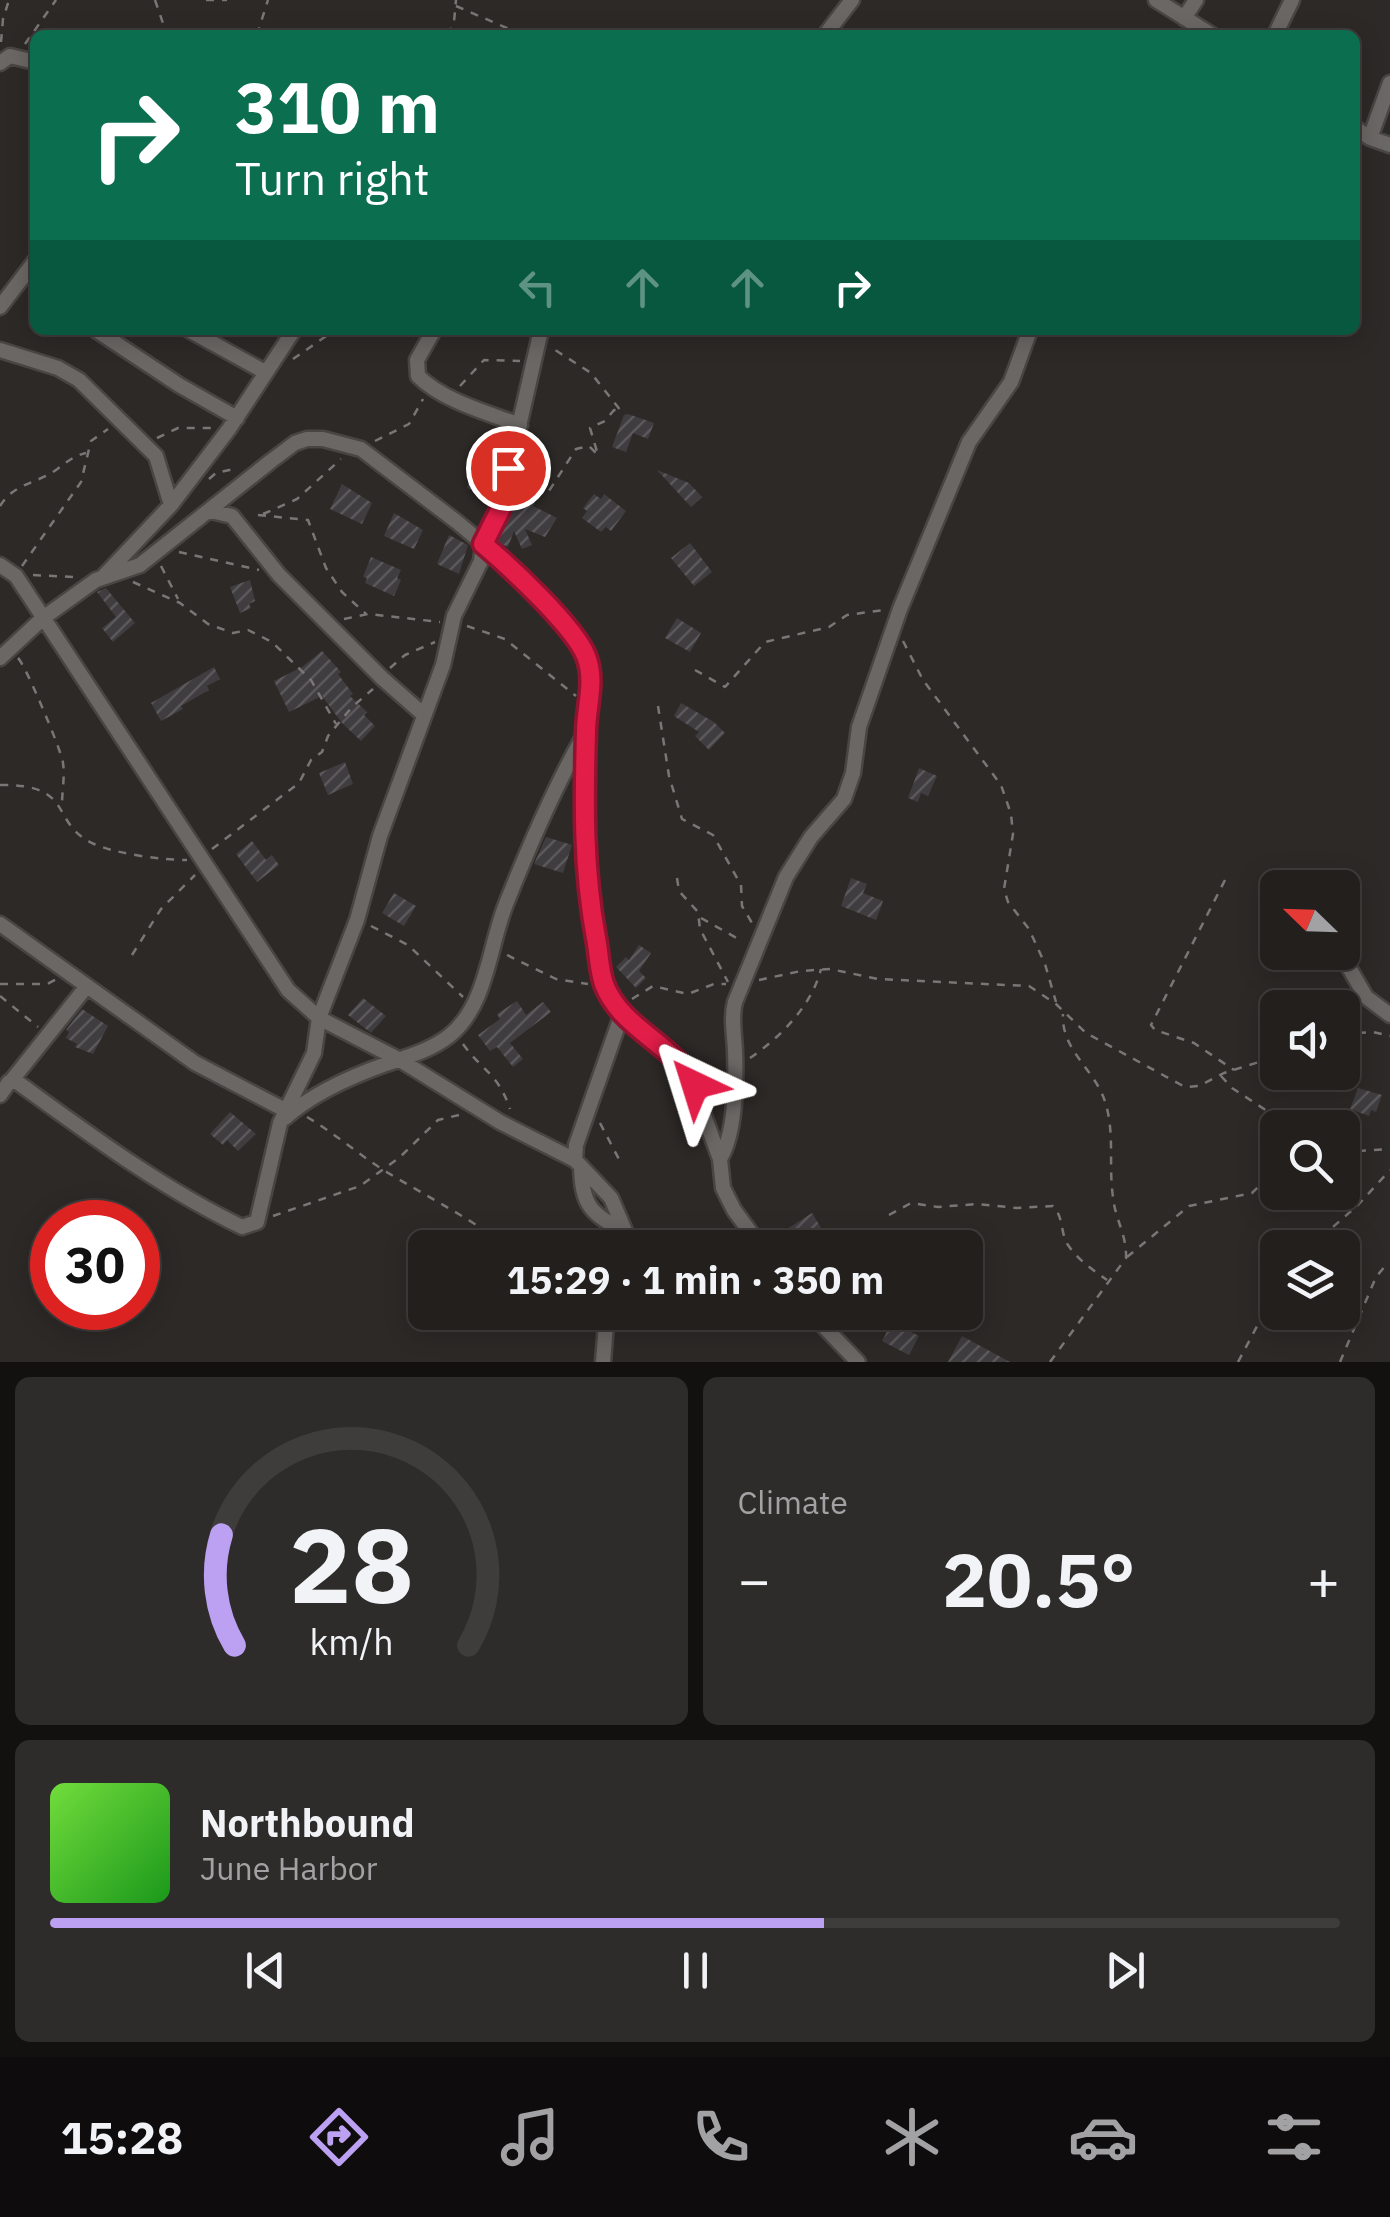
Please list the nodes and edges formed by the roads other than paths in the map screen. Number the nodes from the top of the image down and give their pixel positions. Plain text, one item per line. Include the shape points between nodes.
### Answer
1 (852, 0) edge
2 (1156, 0) edge
3 (1196, 0) edge
4 (1292, 0) edge
5 (1184, 18) junction
6 (829, 30) edge
7 (1204, 30) edge
8 (1277, 30) edge
9 (1390, 83) edge
10 (1360, 131) edge
11 (1370, 138) junction
12 (1390, 145) edge
13 (29, 281) edge
14 (0, 307) edge
15 (104, 335) edge
16 (198, 335) edge
17 (291, 335) edge
18 (432, 335) edge
19 (538, 335) edge
20 (1028, 335) edge
21 (0, 350) edge
22 (265, 372) junction
23 (233, 424) junction
24 (520, 424) junction
25 (171, 505) junction
26 (211, 511) junction
27 (483, 544) junction
28 (0, 565) edge
29 (104, 578) junction
30 (44, 618) junction
31 (5, 654) edge
32 (424, 715) junction
33 (586, 725) junction
34 (0, 924) edge
35 (1350, 970) edge
36 (86, 986) junction
37 (621, 1010) junction
38 (1390, 1015) edge
39 (319, 1018) junction
40 (400, 1060) junction
41 (5, 1085) edge
42 (286, 1114) junction
43 (720, 1159) junction
44 (578, 1163) junction
45 (615, 1230) edge
46 (622, 1230) edge
47 (749, 1230) edge
48 (606, 1330) edge
49 (827, 1330) edge
50 (603, 1362) edge
51 (858, 1362) edge

1 - 6 street
2 - 5 street
3 - 5 street
4 - 8 street
5 - 7 street
9 - 11 street
10 - 11 street
11 - 12 street
13 - 14 street
15 - 23 street
16 - 22 street
17 - 22 street
18 - 24 street via 416,368 426,383
19 - 24 street
20 - 43 street via 1011,382 969,442 900,609 860,727 844,799 786,877 742,984 732,1012 730,1144
21 - 25 street via 80,380 147,444
22 - 23 street
23 - 25 street
24 - 27 street via 500,510
25 - 29 street
26 - 27 street via 295,442 323,439 357,448
26 - 29 street via 126,572
26 - 32 street via 232,516 280,575
27 - 32 street
27 - 33 street via 572,633 587,658
28 - 30 street via 16,576
29 - 30 street
30 - 31 street
30 - 39 street via 276,974
32 - 39 street
33 - 37 street via 584,859 604,984
33 - 40 street via 548,799 472,1002 454,1030
34 - 36 street
35 - 38 street via 1366,997
36 - 41 street
36 - 42 street via 196,1063
37 - 43 street via 688,1072
37 - 44 street via 576,1144
39 - 40 street
39 - 42 street via 314,1053
40 - 42 street
40 - 44 street
41 - 42 street via 242,1227 258,1222
43 - 47 street via 723,1188
44 - 45 street via 587,1206
44 - 46 street via 611,1198
48 - 50 street
49 - 51 street

